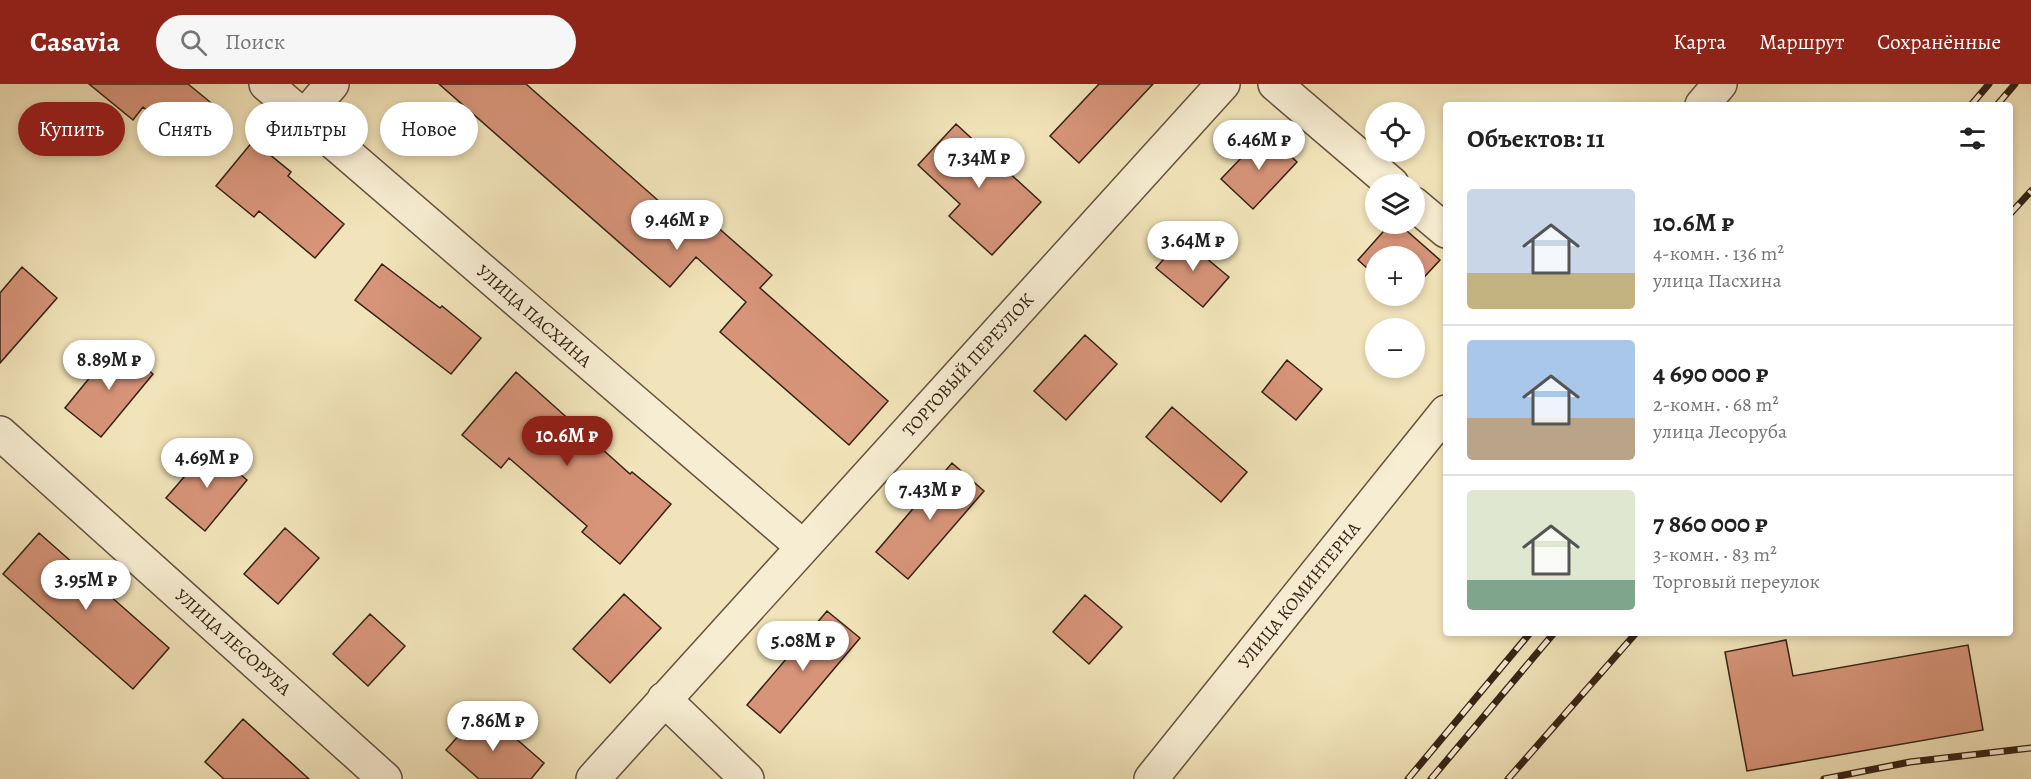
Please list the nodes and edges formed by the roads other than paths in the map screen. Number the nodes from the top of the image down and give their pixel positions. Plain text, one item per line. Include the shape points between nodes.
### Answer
1 (266, 84) edge
2 (332, 84) edge
3 (1223, 84) edge
4 (1275, 84) edge
5 (1720, 84) edge
6 (287, 102) edge
7 (317, 102) edge
8 (1705, 102) edge
9 (349, 156) edge
10 (1380, 174) edge
11 (1425, 213) edge
12 (1443, 228) edge
13 (1443, 416) edge
14 (0, 433) edge
15 (803, 547) junction
16 (664, 699) junction
17 (385, 779) edge
18 (593, 779) edge
19 (747, 779) edge
20 (1151, 779) edge

1 - 6 street, УЛИЦА ПАСХИНА
2 - 7 street
3 - 15 street, ТОРГОВЫЙ ПЕРЕУЛОК
4 - 10 street
5 - 8 street
9 - 15 street, УЛИЦА ПАСХИНА
11 - 12 street
13 - 20 street, УЛИЦА КОМИНТЕРНА
14 - 17 street, УЛИЦА ЛЕСОРУБА
15 - 16 street, ТОРГОВЫЙ ПЕРЕУЛОК
16 - 18 street, ТОРГОВЫЙ ПЕРЕУЛОК
16 - 19 street

